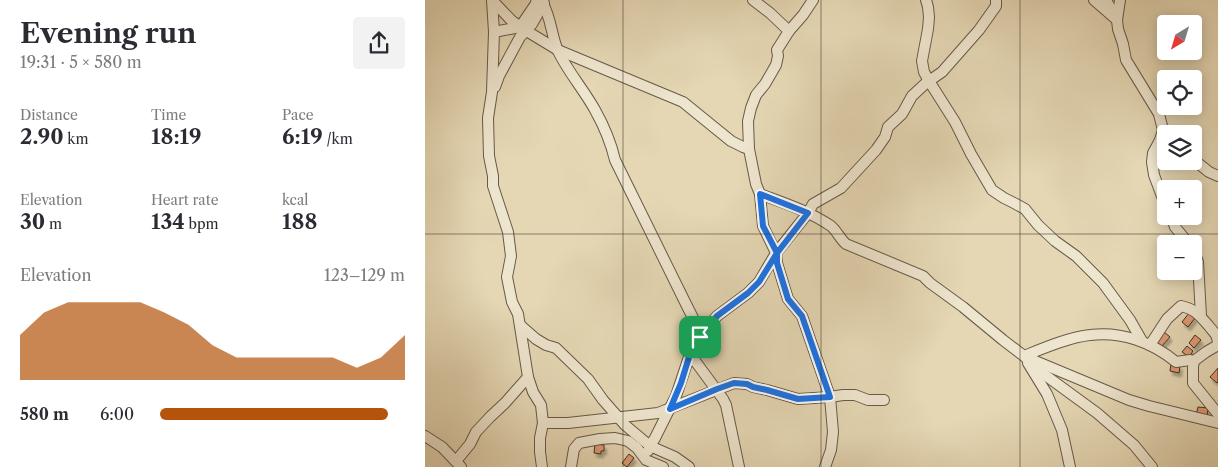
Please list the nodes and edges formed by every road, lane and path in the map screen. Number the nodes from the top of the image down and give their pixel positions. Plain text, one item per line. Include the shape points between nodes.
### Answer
1 (492, 0) edge
2 (753, 0) edge
3 (813, 0) edge
4 (925, 0) edge
5 (996, 0) edge
6 (1094, 0) edge
7 (1106, 0) edge
8 (1120, 0) edge
9 (542, 1) edge
10 (1117, 20) junction
11 (523, 29) junction
12 (789, 31) junction
13 (494, 32) junction
14 (558, 50) junction
15 (929, 82) junction
16 (493, 92) junction
17 (1163, 125) edge
18 (1157, 146) edge
19 (749, 149) junction
20 (1202, 166) edge
21 (1218, 176) edge
22 (1157, 183) edge
23 (760, 194) junction
24 (808, 213) junction
25 (777, 253) junction
26 (1199, 280) edge
27 (1201, 316) junction
28 (520, 325) junction
29 (700, 337) junction
30 (1146, 343) junction
31 (1218, 344) edge
32 (690, 354) junction
33 (1025, 356) junction
34 (1194, 361) junction
35 (528, 377) junction
36 (717, 389) junction
37 (830, 397) junction
38 (884, 400) dead end
39 (670, 409) junction
40 (1218, 414) edge
41 (618, 417) junction
42 (543, 423) junction
43 (1218, 423) edge
44 (425, 436) edge
45 (650, 446) junction
46 (646, 460) junction
47 (459, 464) edge
48 (543, 467) edge
49 (571, 467) edge
50 (663, 467) edge
51 (689, 467) edge
52 (739, 467) edge
53 (825, 467) edge
54 (1071, 467) edge
55 (1152, 467) edge

1 - 11 street
1 - 13 street
2 - 12 street
3 - 12 street
4 - 15 street via 928,28 922,61
5 - 15 street via 996,6 979,30
6 - 10 street
7 - 10 street
8 - 10 street
9 - 11 street via 532,24
9 - 14 street
10 - 17 street via 1126,60
11 - 13 street
11 - 14 street
11 - 16 street
12 - 19 street via 777,50 776,65 751,108
13 - 16 street
14 - 19 street via 683,102 731,141
14 - 29 street via 595,109 615,160
15 - 24 street via 912,96 902,114 888,127 877,150 841,188 813,204
15 - 30 street via 992,190 1025,209 1038,225 1076,256 1103,283
16 - 28 street via 488,118 489,156 493,186 508,232 511,256 507,277
18 - 22 street via 1152,162
19 - 23 street
20 - 21 street
23 - 24 street
23 - 25 street via 763,226
24 - 25 street
24 - 33 street via 832,227 846,244 923,276
25 - 29 street via 759,282 717,316
25 - 37 street via 788,299 802,316
26 - 27 street
27 - 30 street via 1181,306
27 - 31 street via 1217,335
28 - 35 street
28 - 41 street via 536,339 556,348 588,379
29 - 32 street
30 - 33 street via 1123,336 1088,335
30 - 34 street via 1176,362
31 - 34 street
32 - 36 street
32 - 39 street
33 - 43 street via 1129,400
33 - 54 street via 1047,394 1062,430
33 - 55 street via 1045,375 1097,412 1134,445
34 - 40 street via 1193,383
35 - 42 street via 541,405
35 - 47 street via 476,432
36 - 37 street via 741,382 798,399
36 - 39 street
36 - 52 street via 726,405
37 - 38 street via 855,395 868,400
37 - 53 street via 833,432
39 - 41 street
39 - 45 street
41 - 42 street
41 - 45 street
42 - 48 street via 539,438
44 - 47 street
45 - 46 street
45 - 51 street
46 - 49 street via 628,441 600,438 579,443 574,449
46 - 50 street

